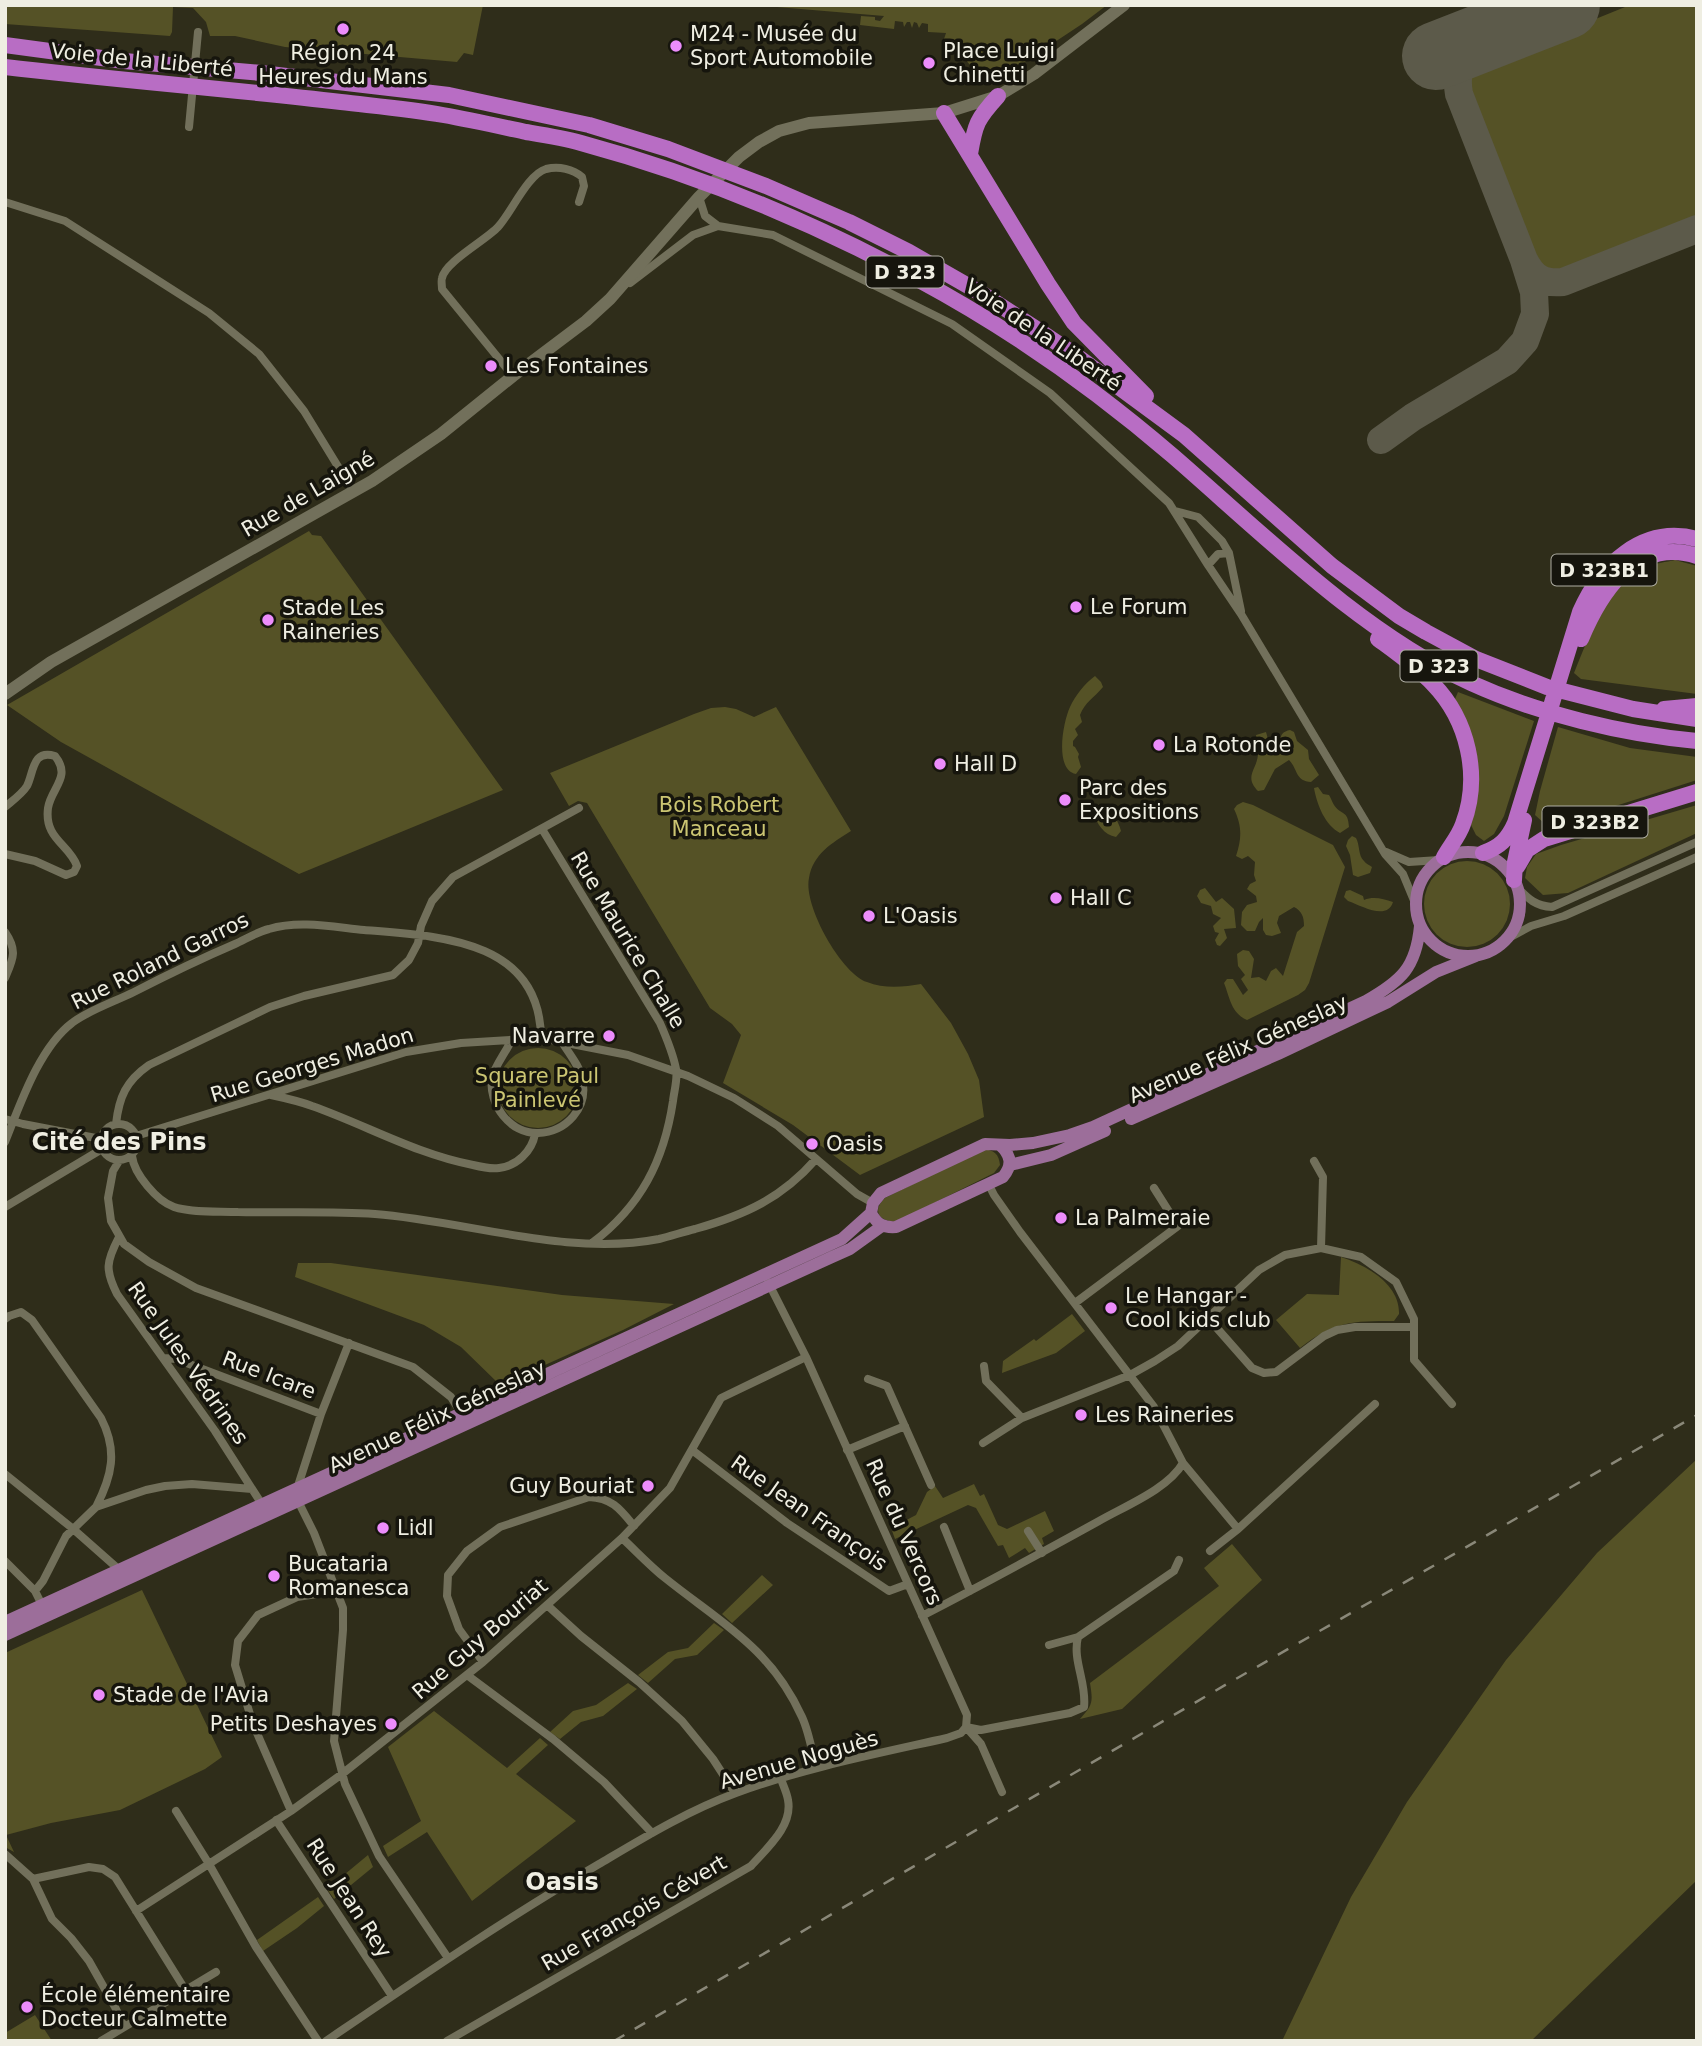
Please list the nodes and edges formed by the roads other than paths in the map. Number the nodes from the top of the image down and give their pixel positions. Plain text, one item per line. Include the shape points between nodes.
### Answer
1 (1124, 5) edge
2 (198, 32) dead end
3 (5, 45) edge
4 (5, 67) edge
5 (998, 96) junction
6 (944, 113) junction
7 (189, 127) dead end
8 (970, 154) junction
9 (699, 197) junction
10 (5, 202) edge
11 (579, 202) dead end
12 (718, 226) junction
13 (610, 299) junction
14 (513, 376) junction
15 (1184, 435) junction
16 (353, 491) junction
17 (1175, 511) junction
18 (1697, 540) edge
19 (1270, 541) junction
20 (1229, 553) junction
21 (1697, 556) edge
22 (1208, 565) junction
23 (1241, 614) junction
24 (1567, 664) junction
25 (5, 694) edge
26 (1697, 706) edge
27 (1633, 709) junction
28 (1697, 719) edge
29 (1546, 736) junction
30 (1697, 741) edge
31 (1697, 792) edge
32 (5, 807) edge
33 (579, 808) dead end
34 (542, 829) junction
35 (1697, 842) edge
36 (1382, 847) junction
37 (1483, 853) junction
38 (5, 854) edge
39 (1697, 857) edge
40 (1441, 858) junction
41 (1516, 884) junction
42 (1415, 903) junction
43 (1420, 926) junction
44 (5, 932) edge
45 (420, 935) junction
46 (1507, 939) junction
47 (1476, 956) junction
48 (5, 978) edge
49 (541, 1038) junction
50 (511, 1041) junction
51 (562, 1042) junction
52 (677, 1072) junction
53 (269, 1094) junction
54 (9, 1120) edge
55 (116, 1124) junction
56 (535, 1134) junction
57 (136, 1136) junction
58 (101, 1139) junction
59 (5, 1143) edge
60 (1000, 1145) junction
61 (102, 1149) junction
62 (132, 1156) junction
63 (816, 1159) junction
64 (119, 1161) junction
65 (1314, 1161) dead end
66 (1010, 1165) junction
67 (989, 1185) junction
68 (1154, 1188) dead end
69 (5, 1207) edge
70 (872, 1208) junction
71 (881, 1226) junction
72 (118, 1237) junction
73 (592, 1243) junction
74 (1321, 1248) junction
75 (767, 1280) junction
76 (1075, 1303) junction
77 (1208, 1318) junction
78 (5, 1319) edge
79 (1414, 1327) junction
80 (349, 1343) junction
81 (806, 1357) junction
82 (164, 1358) junction
83 (984, 1366) dead end
84 (1130, 1375) junction
85 (868, 1379) dead end
86 (1375, 1404) dead end
87 (1452, 1404) dead end
88 (321, 1414) junction
89 (1021, 1418) junction
90 (464, 1419) junction
91 (905, 1426) junction
92 (983, 1443) dead end
93 (692, 1450) junction
94 (846, 1450) junction
95 (1183, 1463) junction
96 (5, 1474) edge
97 (931, 1485) dead end
98 (252, 1489) junction
99 (297, 1495) junction
100 (96, 1507) junction
101 (265, 1510) junction
102 (634, 1526) junction
103 (944, 1527) dead end
104 (72, 1528) junction
105 (1238, 1529) junction
106 (1028, 1531) dead end
107 (622, 1538) junction
108 (1210, 1551) dead end
109 (1042, 1553) junction
110 (1179, 1560) dead end
111 (5, 1561) edge
112 (121, 1576) junction
113 (908, 1584) junction
114 (35, 1591) junction
115 (337, 1591) junction
116 (971, 1591) junction
117 (547, 1605) junction
118 (44, 1611) junction
119 (922, 1616) junction
120 (5, 1622) edge
121 (5, 1635) edge
122 (1078, 1637) junction
123 (1049, 1645) dead end
124 (482, 1662) junction
125 (467, 1675) junction
126 (967, 1727) junction
127 (816, 1768) junction
128 (342, 1774) junction
129 (781, 1779) junction
130 (1002, 1792) dead end
131 (735, 1793) junction
132 (176, 1811) dead end
133 (291, 1811) junction
134 (276, 1820) junction
135 (652, 1833) junction
136 (5, 1854) edge
137 (209, 1864) junction
138 (33, 1879) junction
139 (136, 1910) junction
140 (447, 1958) junction
141 (216, 1972) dead end
142 (186, 1991) junction
143 (392, 1996) junction
144 (124, 2027) junction
145 (101, 2041) edge
146 (318, 2041) edge
147 (326, 2041) edge
148 (447, 2041) edge

1 - 5 street, Rue de Laigné
2 - 7 street
3 - 15 highway, Voie de la Liberté / D 323 via 449,95 589,125 668,149 766,186 900,248 984,295 1079,357
4 - 19 highway, Voie de la Liberté / D 323 via 439,114 579,143 760,204 869,253 1013,336 1141,429
5 - 6 street, Rue de Laigné
5 - 8 highway via 974,127
6 - 8 highway
6 - 9 street, Rue de Laigné via 835,120 779,131 739,157
8 - 15 highway via 1074,323
9 - 12 street via 705,216
9 - 13 street, Rue de Laigné
10 - 16 street via 65,221 209,313 249,346 304,411
11 - 14 street via 582,177 562,168 545,169 498,227 446,268 441,279 442,289
12 - 13 street via 693,235
12 - 17 street via 773,235 952,324 1050,393
13 - 14 street, Rue de Laigné
14 - 16 street, Rue de Laigné via 441,434
15 - 27 highway, Voie de la Liberté / D 323 via 1332,566 1408,621 1505,672
16 - 25 street, Rue de Laigné via 51,662
17 - 20 street via 1198,517
17 - 22 street
18 - 24 highway, D 323B1 via 1675,536 1645,542 1608,566 1580,612
19 - 30 highway, Voie de la Liberté / D 323 via 1356,611 1470,682 1575,719
19 - 40 highway via 1313,587 1431,682 1454,713 1470,756 1470,796 1463,826
20 - 22 street via 1217,554
20 - 23 street
21 - 24 highway via 1667,552 1623,572 1605,591
22 - 23 street
23 - 36 street
24 - 29 highway
26 - 27 highway
27 - 28 highway, Voie de la Liberté / D 323
29 - 37 highway via 1510,833 1499,846
29 - 41 highway via 1522,825
31 - 41 highway, D 323B2 via 1544,839 1521,858
32 - 38 street via 27,786 37,760 43,755 55,756 62,767 61,780 48,806 48,821 77,866 66,875
33 - 34 street
34 - 45 street via 453,877 432,901
34 - 52 street, Rue Maurice Challe via 660,1023
35 - 41 street via 1552,907 1530,901
36 - 40 street via 1409,862
36 - 42 street via 1403,874
37 - 40 main road via 1457,852
37 - 41 main road via 1507,868
39 - 46 street
40 - 42 main road via 1426,871
41 - 46 main road via 1520,906 1517,924
42 - 43 main road
43 - 47 main road via 1443,950
43 - 60 main road, Avenue Félix Géneslay via 1410,967 1366,1001 1093,1127 1050,1140
44 - 48 street via 13,949
45 - 49 street, Rue Roland Garros via 461,942 512,968 536,1004
45 - 54 street, Rue Roland Garros via 303,924 269,928 206,956 73,1022 53,1041
45 - 55 street via 409,960 393,975 270,1007 149,1065 135,1074 124,1090
46 - 47 main road
47 - 66 main road, Avenue Félix Géneslay via 1278,1054 1062,1150
49 - 50 street, Rue Georges Madon
49 - 51 street
50 - 53 street, Rue Georges Madon via 405,1052
50 - 56 street via 494,1070 493,1097 508,1122
51 - 52 street via 628,1055
51 - 56 street via 582,1076 584,1097 570,1120
52 - 63 street via 734,1098 778,1126
52 - 73 street via 669,1124 651,1176 625,1214
53 - 56 street via 310,1105 415,1148 478,1166 511,1165 528,1151
53 - 57 street, Rue Georges Madon
54 - 58 street
54 - 59 street, Rue Roland Garros
55 - 57 street via 131,1128
55 - 58 street via 104,1131
57 - 62 street
58 - 61 street
60 - 66 main road via 1010,1157
60 - 70 main road, Avenue Félix Géneslay via 985,1144 881,1193
61 - 64 street
61 - 69 street
62 - 64 street
62 - 73 street via 146,1185 173,1206 210,1211 376,1214
63 - 70 street
63 - 73 street via 785,1190 727,1220 659,1239
64 - 72 street via 108,1198
65 - 74 street via 1323,1177
66 - 67 main road via 1003,1177
67 - 71 main road via 896,1227
67 - 76 street
68 - 76 street via 1178,1226
70 - 71 main road
70 - 75 main road, Avenue Félix Géneslay via 842,1239
71 - 75 main road, Avenue Félix Géneslay via 850,1249
72 - 80 street via 149,1262 196,1288
72 - 82 street, Rue Jules Védrines via 108,1276
74 - 77 street via 1285,1255 1259,1270
74 - 79 street via 1361,1257 1396,1282
75 - 81 street, Rue du Vercors
75 - 90 main road, Avenue Félix Géneslay
76 - 84 street
77 - 79 street via 1252,1368 1264,1373 1276,1372 1338,1330
77 - 84 street via 1178,1346
78 - 100 street via 21,1312 32,1320 101,1418 111,1445 111,1473
79 - 87 street via 1414,1360
80 - 88 street
80 - 90 street via 413,1367 451,1397
81 - 93 street, Rue Guy Bouriat via 722,1398
81 - 94 street, Rue du Vercors
82 - 88 street, Rue Icare
82 - 98 street, Rue Jules Védrines
83 - 89 street via 986,1381
84 - 89 street
84 - 95 street via 1154,1407
85 - 91 street via 887,1386
86 - 105 street
88 - 99 street
89 - 92 street
90 - 99 main road, Avenue Félix Géneslay
91 - 94 street
91 - 97 street
93 - 102 street, Rue Guy Bouriat via 670,1488
93 - 113 street, Rue Jean François via 766,1508 889,1591
94 - 113 street, Rue du Vercors
95 - 105 street
95 - 109 street via 1158,1488
96 - 104 street
98 - 100 street via 165,1486
98 - 101 street, Rue Jules Védrines
99 - 101 main road, Avenue Félix Géneslay
99 - 115 street
100 - 104 street
101 - 112 main road, Avenue Félix Géneslay
102 - 107 street, Rue Guy Bouriat
102 - 124 street via 619,1508 603,1498 589,1497 500,1527 467,1551 448,1576 447,1596 460,1629
103 - 116 street
104 - 112 street
104 - 114 street
105 - 108 street
106 - 109 street
107 - 117 street, Rue Guy Bouriat
107 - 127 street via 760,1653 803,1719
109 - 116 street
110 - 122 street via 1174,1571
111 - 114 street
112 - 118 main road, Avenue Félix Géneslay
113 - 119 street, Rue du Vercors
114 - 118 street
115 - 128 street via 343,1630 334,1741
115 - 133 street via 297,1597 258,1615 238,1641 235,1665 253,1724
116 - 119 street
117 - 124 street, Rue Guy Bouriat
117 - 131 street via 682,1721
118 - 120 main road, Avenue Félix Géneslay
118 - 121 main road, Avenue Félix Géneslay
119 - 126 street, Rue du Vercors via 967,1715
122 - 123 street
122 - 126 street via 1075,1648 1084,1707 981,1730
124 - 125 street, Rue Guy Bouriat
125 - 128 street, Rue Guy Bouriat
125 - 135 street via 604,1782
126 - 127 street, Avenue Noguès via 947,1738
126 - 130 street, Rue du Vercors via 981,1744
127 - 129 street, Avenue Noguès
128 - 133 street, Rue Guy Bouriat
128 - 140 street via 379,1856
129 - 131 street, Avenue Noguès
129 - 148 street, Rue François Cévert via 789,1802 786,1822 751,1866
131 - 135 street, Avenue Noguès
132 - 137 street
133 - 134 street, Rue Guy Bouriat
134 - 137 street, Rue Guy Bouriat
134 - 143 street, Rue Jean Rey
135 - 140 street, Avenue Noguès
136 - 138 street
137 - 139 street, Rue Guy Bouriat
137 - 146 street via 256,1947
138 - 139 street via 89,1867 103,1869 115,1877
138 - 144 street via 52,1919 89,1961
139 - 142 street
140 - 143 street, Avenue Noguès
141 - 142 street
142 - 144 street
143 - 147 street, Avenue Noguès
144 - 145 street

